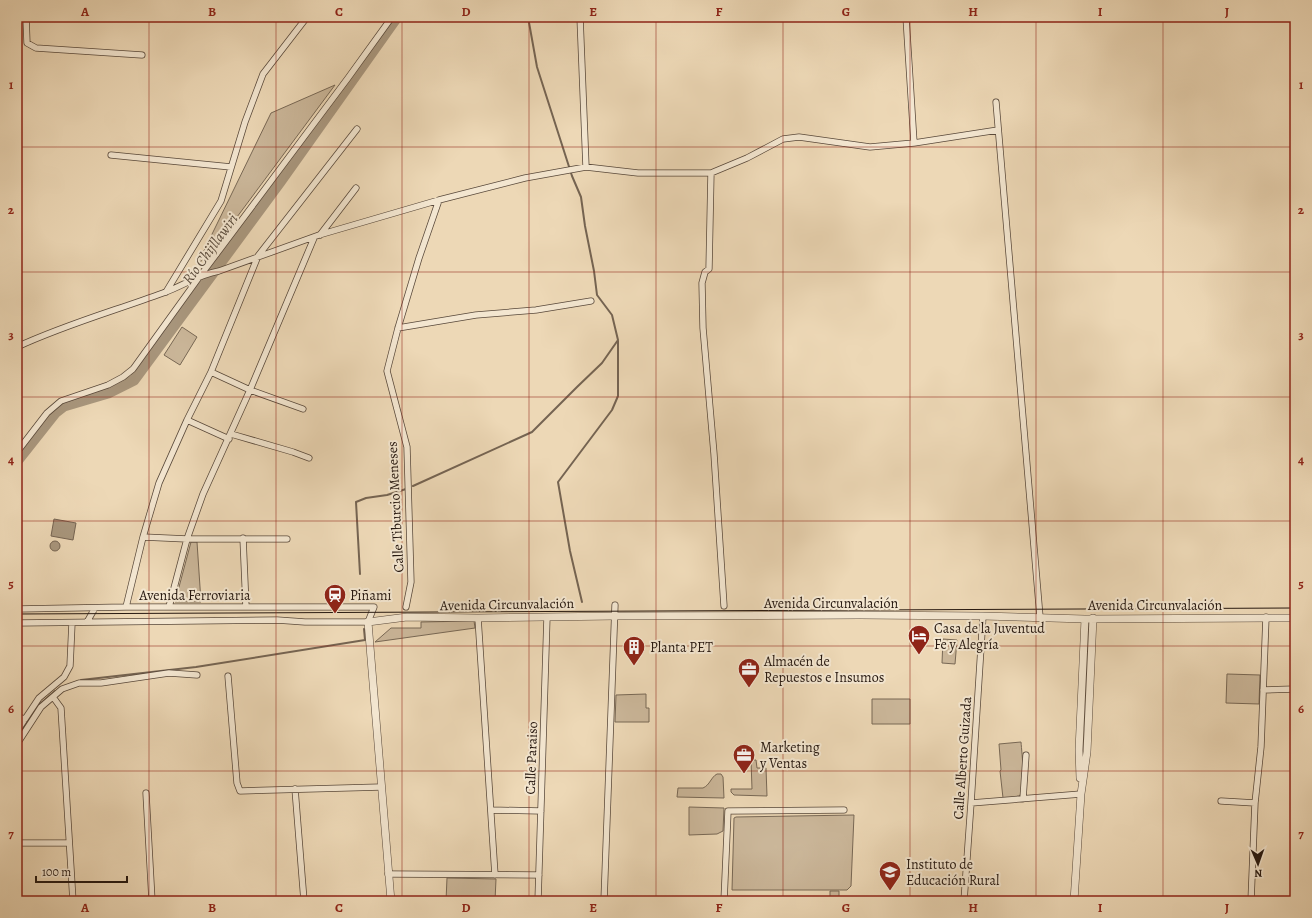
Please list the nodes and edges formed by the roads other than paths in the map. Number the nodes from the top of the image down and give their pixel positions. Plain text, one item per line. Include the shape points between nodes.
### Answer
1 (26, 17) edge
2 (307, 17) edge
3 (392, 17) edge
4 (580, 17) edge
5 (906, 17) edge
6 (142, 55) dead end
7 (996, 102) dead end
8 (357, 129) dead end
9 (998, 130) junction
10 (914, 143) junction
11 (111, 155) dead end
12 (231, 167) junction
13 (586, 167) junction
14 (711, 174) junction
15 (356, 188) dead end
16 (439, 200) junction
17 (316, 237) junction
18 (258, 256) junction
19 (202, 275) junction
20 (165, 292) junction
21 (591, 301) dead end
22 (398, 328) junction
23 (17, 347) edge
24 (211, 372) junction
25 (250, 390) junction
26 (303, 409) dead end
27 (187, 420) junction
28 (230, 437) junction
29 (17, 452) edge
30 (310, 458) dead end
31 (143, 537) junction
32 (243, 538) junction
33 (187, 539) junction
34 (287, 539) dead end
35 (614, 605) dead end
36 (724, 606) dead end
37 (126, 607) junction
38 (170, 607) junction
39 (246, 607) junction
40 (406, 607) dead end
41 (95, 608) junction
42 (17, 609) edge
43 (615, 616) junction
44 (983, 616) junction
45 (547, 617) junction
46 (1040, 617) junction
47 (1266, 617) junction
48 (478, 618) junction
49 (1093, 618) junction
50 (1295, 618) edge
51 (1085, 619) junction
52 (87, 622) junction
53 (368, 622) junction
54 (17, 623) edge
55 (72, 623) junction
56 (197, 675) dead end
57 (228, 676) dead end
58 (1295, 689) edge
59 (1263, 690) junction
60 (52, 697) junction
61 (17, 717) edge
62 (26, 719) junction
63 (17, 731) edge
64 (17, 744) edge
65 (1026, 755) dead end
66 (381, 787) junction
67 (295, 789) junction
68 (146, 793) dead end
69 (1081, 794) junction
70 (1023, 799) junction
71 (1221, 801) dead end
72 (971, 803) junction
73 (1255, 803) junction
74 (491, 810) junction
75 (844, 810) dead end
76 (541, 811) junction
77 (17, 843) edge
78 (68, 843) junction
79 (388, 874) junction
80 (496, 875) junction
81 (539, 875) junction
82 (73, 901) edge
83 (152, 901) edge
84 (304, 901) edge
85 (391, 901) edge
86 (538, 901) edge
87 (604, 901) edge
88 (724, 901) edge
89 (964, 901) edge
90 (1074, 901) edge
91 (1251, 901) edge

1 - 6 street via 27,43 36,48
2 - 12 street via 263,74
3 - 19 street
4 - 13 street
5 - 10 street
7 - 9 street
8 - 18 street
9 - 10 street
9 - 46 street
10 - 14 street via 870,147 800,137 783,140
11 - 12 street
12 - 20 street via 221,201
13 - 14 street via 638,173
13 - 16 street via 525,178
14 - 36 street via 709,269 705,272 702,291
15 - 17 street
16 - 17 street
16 - 22 street, Calle Tiburcio Meneses
17 - 18 street
17 - 25 street
18 - 19 street
18 - 24 street
19 - 20 street
19 - 29 street via 133,369 108,385 61,401 47,413
20 - 23 street via 39,336
21 - 22 street via 536,310 476,315
22 - 40 street, Calle Tiburcio Meneses via 387,372 407,447 411,582
24 - 25 street
24 - 27 street
25 - 26 street
25 - 28 street
27 - 28 street
27 - 31 street via 159,483
28 - 30 street
28 - 33 street via 203,494
31 - 33 street
31 - 37 street
32 - 33 street
32 - 34 street
32 - 39 street
33 - 38 street
35 - 43 street
37 - 38 street, Avenida Ferroviaria
37 - 41 street, Avenida Ferroviaria
38 - 39 street, Avenida Ferroviaria
39 - 53 street, Avenida Ferroviaria via 374,607
41 - 42 street, Avenida Ferroviaria
41 - 52 street
43 - 44 street, Avenida Circunvalación
43 - 45 street, Avenida Circunvalación
43 - 87 street
44 - 46 street, Avenida Circunvalación
44 - 72 street, Calle Alberto Guizada
45 - 48 street, Avenida Circunvalación
45 - 76 street, Calle Paraiso
46 - 51 street, Avenida Circunvalación
47 - 49 street, Avenida Circunvalación
47 - 50 street, Avenida Circunvalación
47 - 59 street
48 - 53 street, Avenida Circunvalación via 407,617
48 - 74 street
49 - 51 street, Avenida Circunvalación
49 - 69 street via 1087,752
51 - 69 street via 1078,750
52 - 53 street, Avenida Ferroviaria
52 - 55 street, Avenida Ferroviaria
53 - 66 street
54 - 55 street, Avenida Ferroviaria
55 - 62 street via 70,666 64,677 39,698
56 - 60 street via 169,673 101,683 80,683 62,689
57 - 67 street via 237,783 240,791
58 - 59 street
59 - 73 street
60 - 64 street via 41,707
60 - 78 street via 61,708
61 - 62 street
62 - 63 street
65 - 70 street
66 - 67 street
66 - 79 street
67 - 84 street
68 - 83 street
69 - 70 street
69 - 90 street
70 - 72 street
71 - 73 street
72 - 89 street, Calle Alberto Guizada
73 - 91 street
74 - 76 street
74 - 80 street
75 - 88 street via 728,811
76 - 81 street, Calle Paraiso
77 - 78 street
78 - 82 street
79 - 80 street
79 - 85 street
80 - 81 street
81 - 86 street, Calle Paraiso

